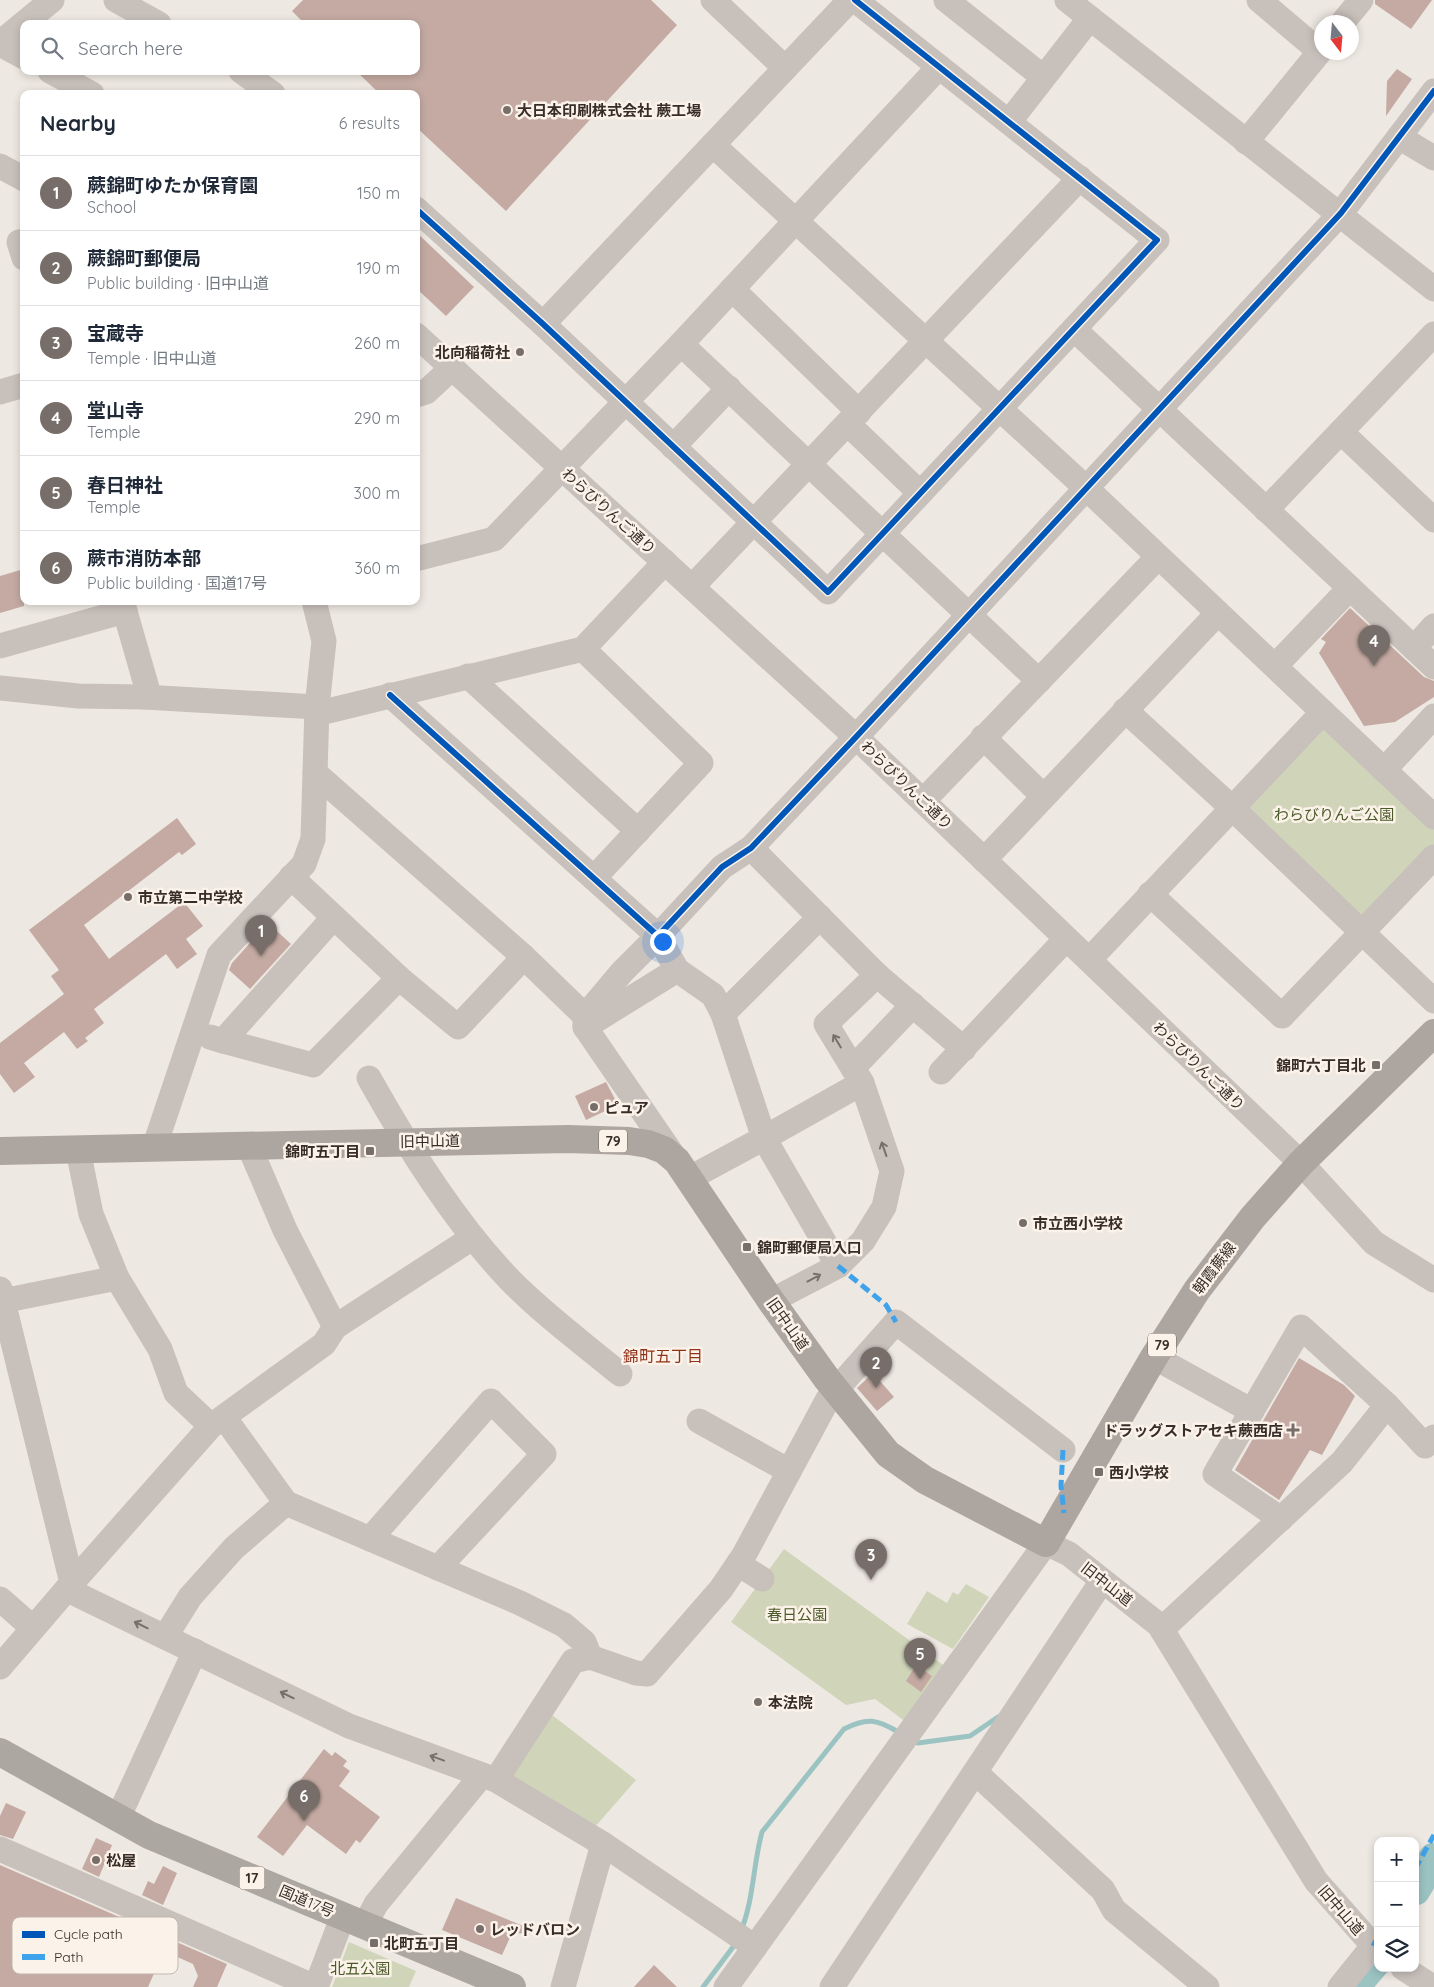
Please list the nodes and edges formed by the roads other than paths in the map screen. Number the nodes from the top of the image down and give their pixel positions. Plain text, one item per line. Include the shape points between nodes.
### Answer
1 (52, 0) edge
2 (116, 0) edge
3 (713, 0) edge
4 (850, 0) edge
5 (855, 0) edge
6 (946, 0) edge
7 (1067, 0) edge
8 (1259, 0) edge
9 (1361, 0) edge
10 (1349, 15) edge
11 (1090, 18) junction
12 (28, 20) edge
13 (152, 20) edge
14 (20, 27) edge
15 (0, 44) edge
16 (1314, 45) edge
17 (20, 55) edge
18 (1314, 57) edge
19 (939, 67) junction
20 (785, 68) junction
21 (57, 75) edge
22 (247, 75) edge
23 (1043, 78) junction
24 (85, 90) edge
25 (267, 90) edge
26 (1434, 92) edge
27 (1009, 122) junction
28 (1399, 137) junction
29 (1246, 142) junction
30 (713, 145) junction
31 (1434, 158) edge
32 (0, 166) edge
33 (20, 177) edge
34 (1080, 178) junction
35 (420, 213) edge
36 (1341, 213) junction
37 (796, 220) junction
38 (732, 289) junction
39 (1434, 289) edge
40 (543, 324) junction
41 (1074, 329) junction
42 (1434, 334) edge
43 (420, 339) edge
44 (927, 341) junction
45 (681, 344) junction
46 (452, 368) junction
47 (20, 386) edge
48 (729, 388) junction
49 (0, 392) edge
50 (420, 394) edge
51 (624, 402) junction
52 (1000, 408) junction
53 (1160, 409) junction
54 (854, 418) junction
55 (1341, 432) junction
56 (673, 447) junction
57 (810, 465) junction
58 (563, 469) junction
59 (1086, 488) junction
60 (920, 493) junction
61 (1266, 510) junction
62 (1434, 520) edge
63 (753, 523) junction
64 (882, 533) junction
65 (1158, 557) junction
66 (420, 558) edge
67 (665, 562) junction
68 (692, 587) junction
69 (1350, 588) junction
70 (315, 605) edge
71 (124, 606) edge
72 (1218, 612) junction
73 (969, 615) junction
74 (1434, 626) edge
75 (0, 646) edge
76 (1414, 648) junction
77 (583, 649) junction
78 (1274, 666) junction
79 (1434, 667) edge
80 (468, 676) junction
81 (1039, 681) junction
82 (1, 686) edge
83 (390, 695) junction
84 (144, 697) junction
85 (317, 707) junction
86 (1125, 710) junction
87 (1323, 712) junction
88 (1432, 722) edge
89 (856, 737) junction
90 (983, 737) junction
91 (1384, 770) junction
92 (315, 773) junction
93 (1043, 796) junction
94 (923, 801) junction
95 (1232, 807) junction
96 (1434, 817) edge
97 (638, 831) junction
98 (751, 848) junction
99 (1434, 857) edge
100 (984, 860) junction
101 (291, 877) junction
102 (594, 878) junction
103 (1150, 894) junction
104 (334, 917) junction
105 (820, 917) junction
106 (1363, 933) junction
107 (658, 936) junction
108 (1066, 939) junction
109 (524, 957) junction
110 (1089, 960) junction
111 (677, 970) junction
112 (877, 975) junction
113 (399, 978) junction
114 (1434, 1001) edge
115 (912, 1005) junction
116 (723, 1014) junction
117 (585, 1022) junction
118 (193, 1032) junction
119 (1434, 1033) edge
120 (222, 1041) junction
121 (964, 1049) junction
122 (941, 1072) dead end
123 (857, 1076) junction
124 (369, 1078) dead end
125 (764, 1138) junction
126 (408, 1142) junction
127 (249, 1146) junction
128 (154, 1148) junction
129 (78, 1150) junction
130 (0, 1151) edge
131 (1301, 1163) junction
132 (683, 1170) junction
133 (472, 1238) junction
134 (838, 1266) junction
135 (117, 1278) junction
136 (1434, 1280) edge
137 (1, 1295) edge
138 (771, 1301) junction
139 (335, 1327) junction
140 (1154, 1357) junction
141 (620, 1374) dead end
142 (835, 1390) junction
143 (1387, 1405) junction
144 (1252, 1411) junction
145 (699, 1420) dead end
146 (217, 1421) junction
147 (1434, 1436) edge
148 (1063, 1450) dead end
149 (789, 1471) junction
150 (286, 1503) junction
151 (1281, 1519) junction
152 (370, 1539) junction
153 (1046, 1543) junction
154 (738, 1564) junction
155 (438, 1568) junction
156 (762, 1579) dead end
157 (1102, 1581) junction
158 (74, 1588) junction
159 (0, 1599) edge
160 (33, 1628) junction
161 (1162, 1630) junction
162 (165, 1636) junction
163 (195, 1651) junction
164 (590, 1657) junction
165 (0, 1667) edge
166 (0, 1752) edge
167 (976, 1773) junction
168 (489, 1778) junction
169 (118, 1818) junction
170 (603, 1844) junction
171 (0, 1849) edge
172 (156, 1917) edge
173 (354, 1921) junction
174 (178, 1927) edge
175 (744, 1940) junction
176 (1374, 1947) edge
177 (1374, 1949) edge
178 (1409, 1972) edge
179 (316, 1987) edge
180 (512, 1987) edge
181 (563, 1987) edge
182 (726, 1987) edge
183 (832, 1987) edge
184 (1207, 1987) edge
185 (1340, 1987) edge
186 (1433, 1987) edge

1 - 12 street
2 - 13 street
3 - 20 street
4 - 20 street
5 - 19 street
6 - 23 street
7 - 11 street
8 - 16 street
9 - 10 street
11 - 23 street
11 - 29 street
14 - 15 street
15 - 17 street
18 - 29 street
19 - 27 street
19 - 37 street
20 - 30 street
21 - 24 street
22 - 25 street
23 - 27 street
26 - 28 street
27 - 34 street
28 - 31 street
28 - 36 street
29 - 36 street
30 - 37 street
30 - 40 street
32 - 33 street
34 - 41 street via 1157,240
34 - 44 street
35 - 40 street
36 - 39 street
36 - 53 street
37 - 38 street
37 - 44 street
38 - 45 street
38 - 54 street
40 - 51 street
41 - 52 street
41 - 53 street
42 - 55 street
43 - 46 street, わらびりんご通り
44 - 52 street
44 - 54 street
45 - 48 street
45 - 51 street
46 - 50 street
46 - 58 street, わらびりんご通り
47 - 49 street
48 - 56 street
48 - 57 street
51 - 56 street
51 - 58 street
52 - 59 street
52 - 60 street
53 - 59 street
53 - 61 street
54 - 57 street
54 - 60 street
55 - 61 street
55 - 62 street
56 - 63 street
57 - 63 street
57 - 64 street
58 - 66 street via 494,540
58 - 67 street, わらびりんご通り
59 - 65 street
59 - 73 street
60 - 64 street
61 - 69 street
63 - 64 street via 828,592
63 - 68 street
64 - 73 street
65 - 72 street
65 - 81 street
67 - 68 street, わらびりんご通り
67 - 77 street
68 - 89 street, わらびりんご通り
69 - 76 street
69 - 78 street
70 - 85 street via 324,641
71 - 75 street
71 - 84 street via 147,688
72 - 78 street
72 - 86 street
73 - 81 street
73 - 89 street
74 - 76 street
76 - 79 street
77 - 80 street
77 - 97 street via 702,763
78 - 87 street
80 - 83 street
80 - 97 street
81 - 90 street
82 - 84 street via 78,696
83 - 85 street via 328,710
83 - 102 street
84 - 85 street
85 - 92 street
86 - 93 street
86 - 95 street
87 - 91 street
87 - 95 street
88 - 91 street
89 - 94 street, わらびりんご通り
89 - 98 street
90 - 93 street
90 - 94 street
91 - 96 street
92 - 101 street via 313,839 304,864
92 - 109 street
93 - 100 street
94 - 100 street, わらびりんご通り
95 - 103 street
95 - 106 street
97 - 102 street
98 - 105 street
98 - 107 street via 722,867
99 - 106 street
100 - 108 street, わらびりんご通り
101 - 104 street
101 - 118 street via 219,955
102 - 107 street
103 - 106 street via 1282,1016
103 - 110 street
104 - 113 street
104 - 120 street
105 - 112 street
105 - 116 street
106 - 114 street
107 - 111 street
107 - 117 street via 622,972
108 - 110 street, わらびりんご通り
108 - 121 street
109 - 113 street via 458,1027
109 - 117 street
110 - 131 street, わらびりんご通り
111 - 116 street via 713,995
111 - 117 street
112 - 115 street
123 -> 112 street via 826,1024
113 - 120 street via 313,1065
115 - 121 street
115 - 123 street
116 - 125 street
117 - 132 street
118 - 120 street
118 - 128 street
119 - 131 main road, 朝霞蕨線 / 79
121 - 122 street
123 - 125 street
134 -> 123 street via 863,1241 884,1207 892,1171
124 - 126 street
125 - 132 street
125 - 134 street
126 - 127 main road, 旧中山道 / 79
126 - 132 main road, 旧中山道 / 79 via 630,1141 664,1150
126 - 133 street
127 - 128 main road, 旧中山道 / 79
127 - 139 street via 286,1230
128 - 129 main road, 旧中山道 / 79
129 - 130 main road, 旧中山道 / 79
129 - 135 street via 91,1214
131 - 136 street, わらびりんご通り via 1374,1243
131 - 140 main road, 朝霞蕨線 / 79 via 1253,1217 1196,1290
132 - 138 main road, 旧中山道 / 79
133 - 139 street
133 - 141 street via 511,1281
138 -> 134 street
135 - 137 street
135 - 146 street via 160,1349 176,1392
137 - 158 street
138 - 142 main road, 旧中山道 / 79
139 - 146 street via 324,1344
140 - 144 street
140 - 153 main road, 朝霞蕨線 / 79
142 - 148 street via 896,1322
142 - 149 street
142 - 153 main road, 旧中山道 / 79 via 888,1454 908,1469
143 - 144 street via 1301,1327
143 - 147 street via 1425,1446
143 - 151 street via 1342,1462
144 - 151 street via 1215,1474
145 - 149 street
146 - 150 street
146 - 158 street
149 - 154 street
150 - 152 street
150 - 162 street via 234,1548 190,1597
151 - 161 street
152 - 155 street
152 - 155 street via 491,1401 544,1454
153 - 157 street, 旧中山道 via 1069,1554
153 - 175 street via 899,1747
154 - 156 street
154 - 164 street via 721,1589 647,1674
155 - 164 street via 564,1624 584,1642
157 - 161 street, 旧中山道
157 - 167 street
158 - 160 street
162 -> 158 street
159 - 160 street
160 - 165 street
161 - 176 street, 旧中山道 via 1316,1881
162 - 163 street
168 -> 163 street via 349,1726
163 - 169 street
164 - 168 street via 573,1661
166 - 169 highway, 国道17号 / 17
167 - 183 street
167 - 184 street via 1103,1890 1114,1910
168 - 170 street
168 - 173 street via 376,1904
169 - 173 highway, 国道17号 / 17 via 149,1835
170 - 175 street
170 - 181 street
171 - 172 street
173 - 179 street
173 - 180 highway, 国道17号 / 17
174 - 179 street
175 - 182 street
177 - 185 street
178 - 186 street

